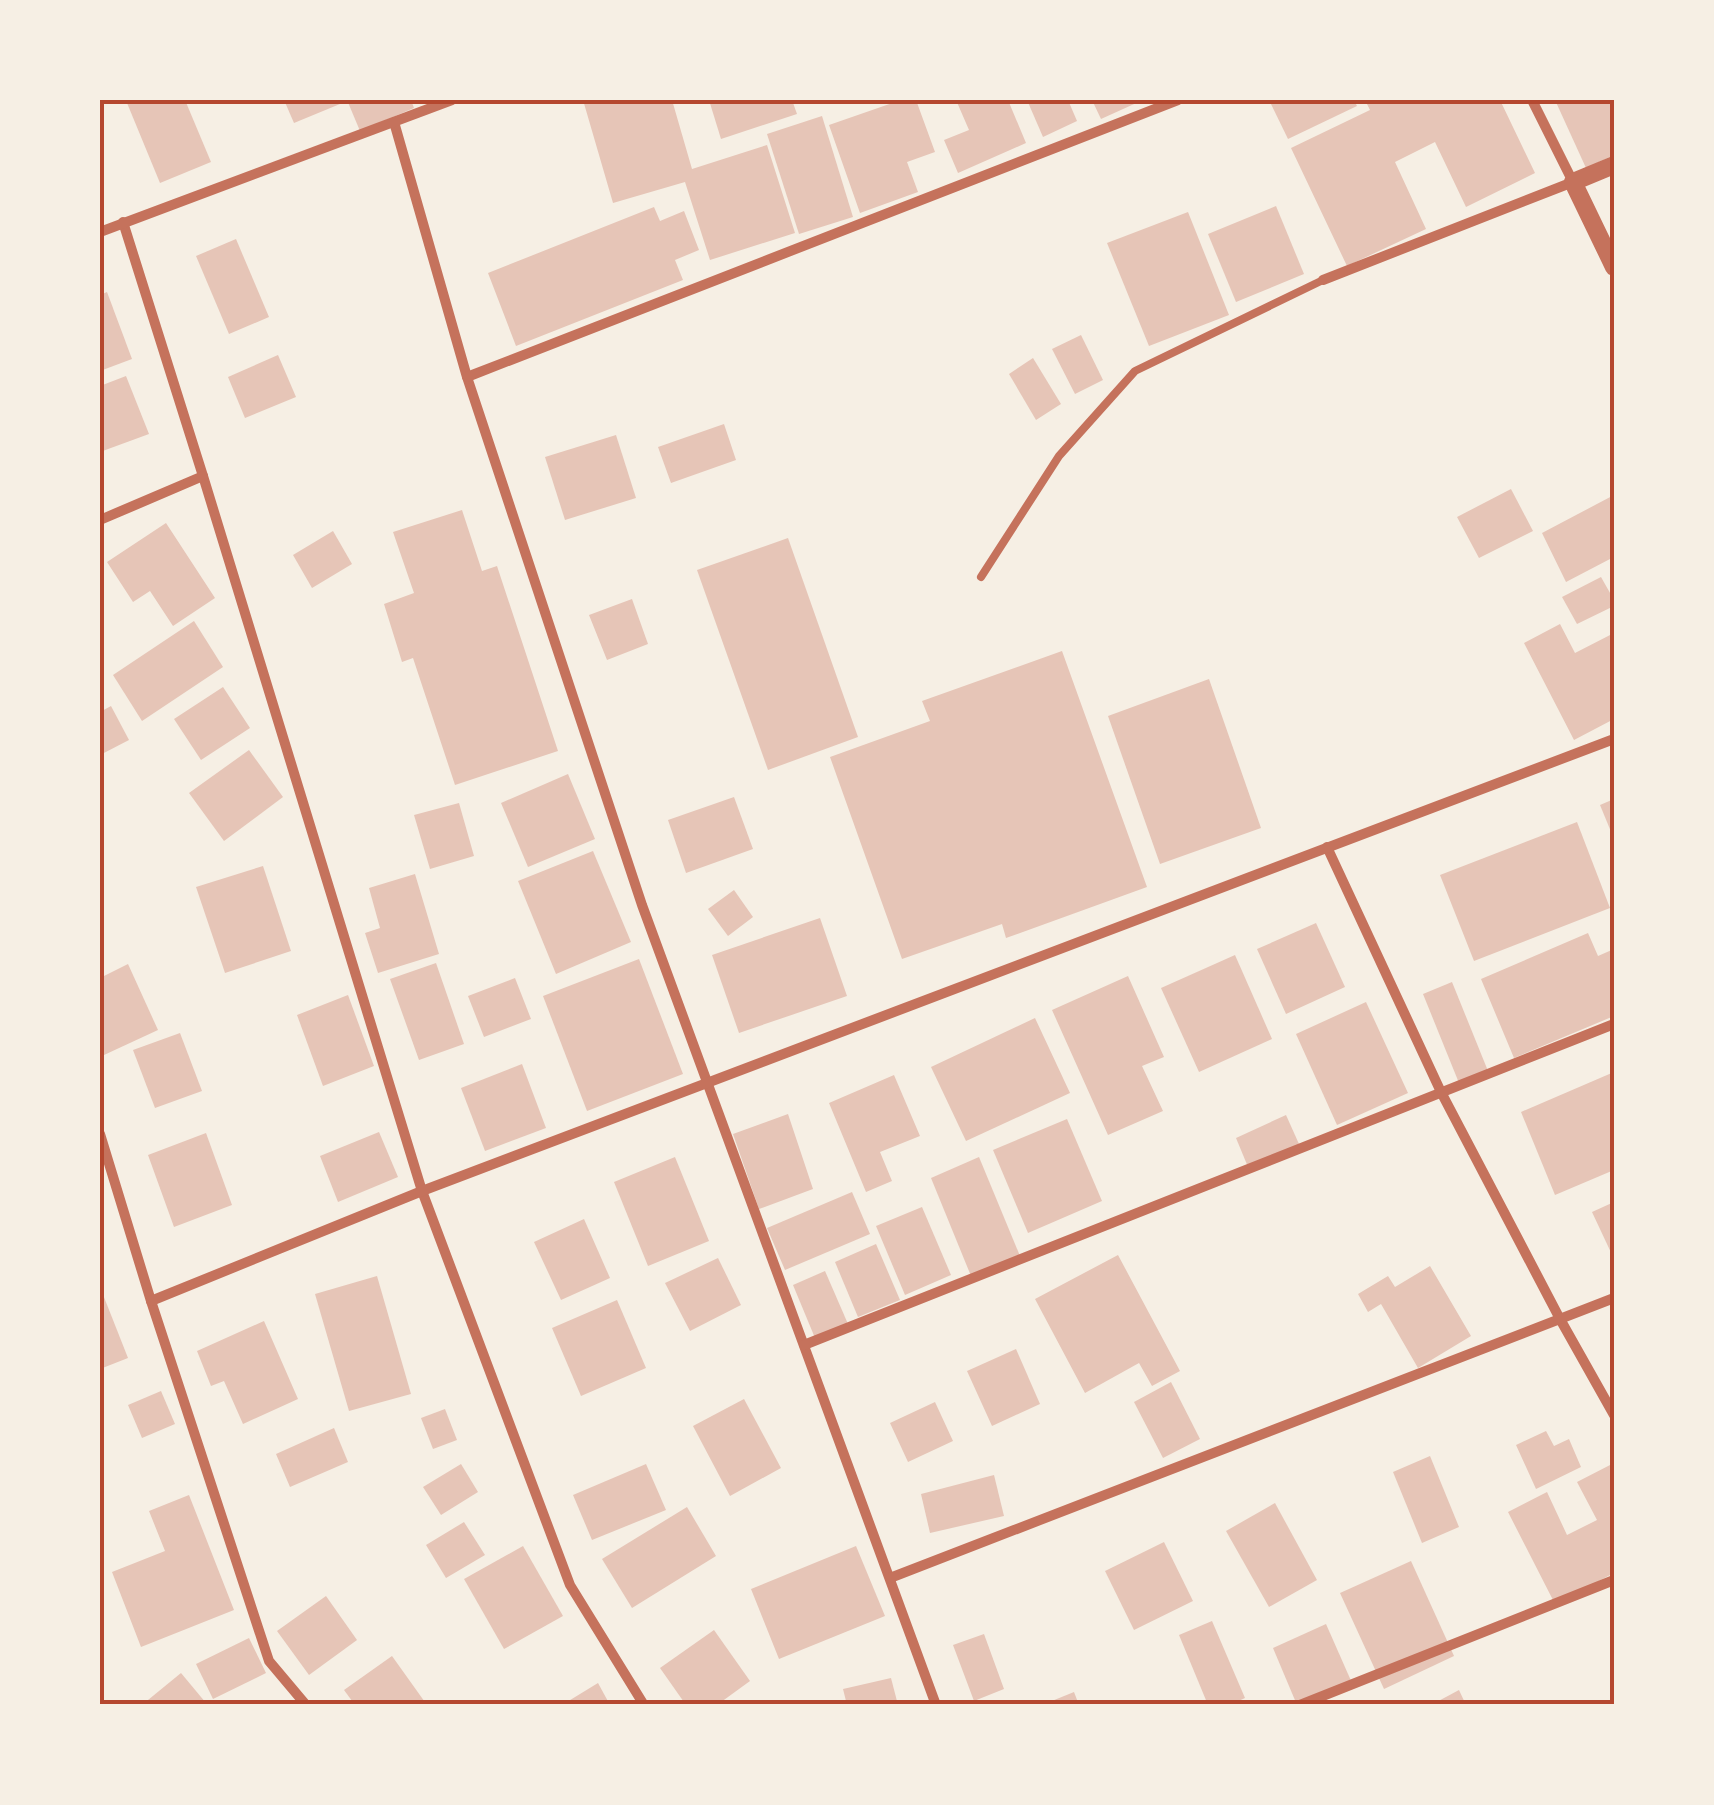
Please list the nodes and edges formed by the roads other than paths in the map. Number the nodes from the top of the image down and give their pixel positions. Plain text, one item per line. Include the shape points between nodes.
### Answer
1 (452, 100) edge
2 (1178, 100) edge
3 (1532, 100) edge
4 (394, 122) junction
5 (1614, 166) edge
6 (1572, 182) junction
7 (123, 222) junction
8 (100, 232) edge
9 (1614, 267) edge
10 (1323, 280) joint
11 (467, 377) junction
12 (204, 476) junction
13 (100, 520) edge
14 (980, 577) dead end
15 (1614, 739) edge
16 (1327, 847) junction
17 (1614, 1024) edge
18 (706, 1083) junction
19 (1441, 1092) junction
20 (100, 1134) edge
21 (422, 1190) junction
22 (1614, 1298) edge
23 (151, 1301) junction
24 (1560, 1319) junction
25 (804, 1345) junction
26 (1614, 1415) edge
27 (890, 1578) junction
28 (1614, 1580) edge
29 (306, 1705) edge
30 (644, 1705) edge
31 (936, 1705) edge
32 (1300, 1705) edge

1 - 4 street
2 - 11 street
3 - 6 street
4 - 7 street
4 - 11 street
5 - 6 street
6 - 9 street
6 - 10 street
7 - 8 street
7 - 12 street
10 - 14 lane via 1135,370 1059,456
11 - 18 street
12 - 13 street
12 - 21 street
15 - 16 street
16 - 18 street
16 - 19 street
17 - 19 street
18 - 21 street
18 - 25 street
19 - 24 street
19 - 25 street
20 - 23 street
21 - 23 street
21 - 30 street via 570,1584
22 - 24 street
23 - 29 street via 269,1662
24 - 26 street
24 - 27 street
25 - 27 street
27 - 31 street
28 - 32 street

